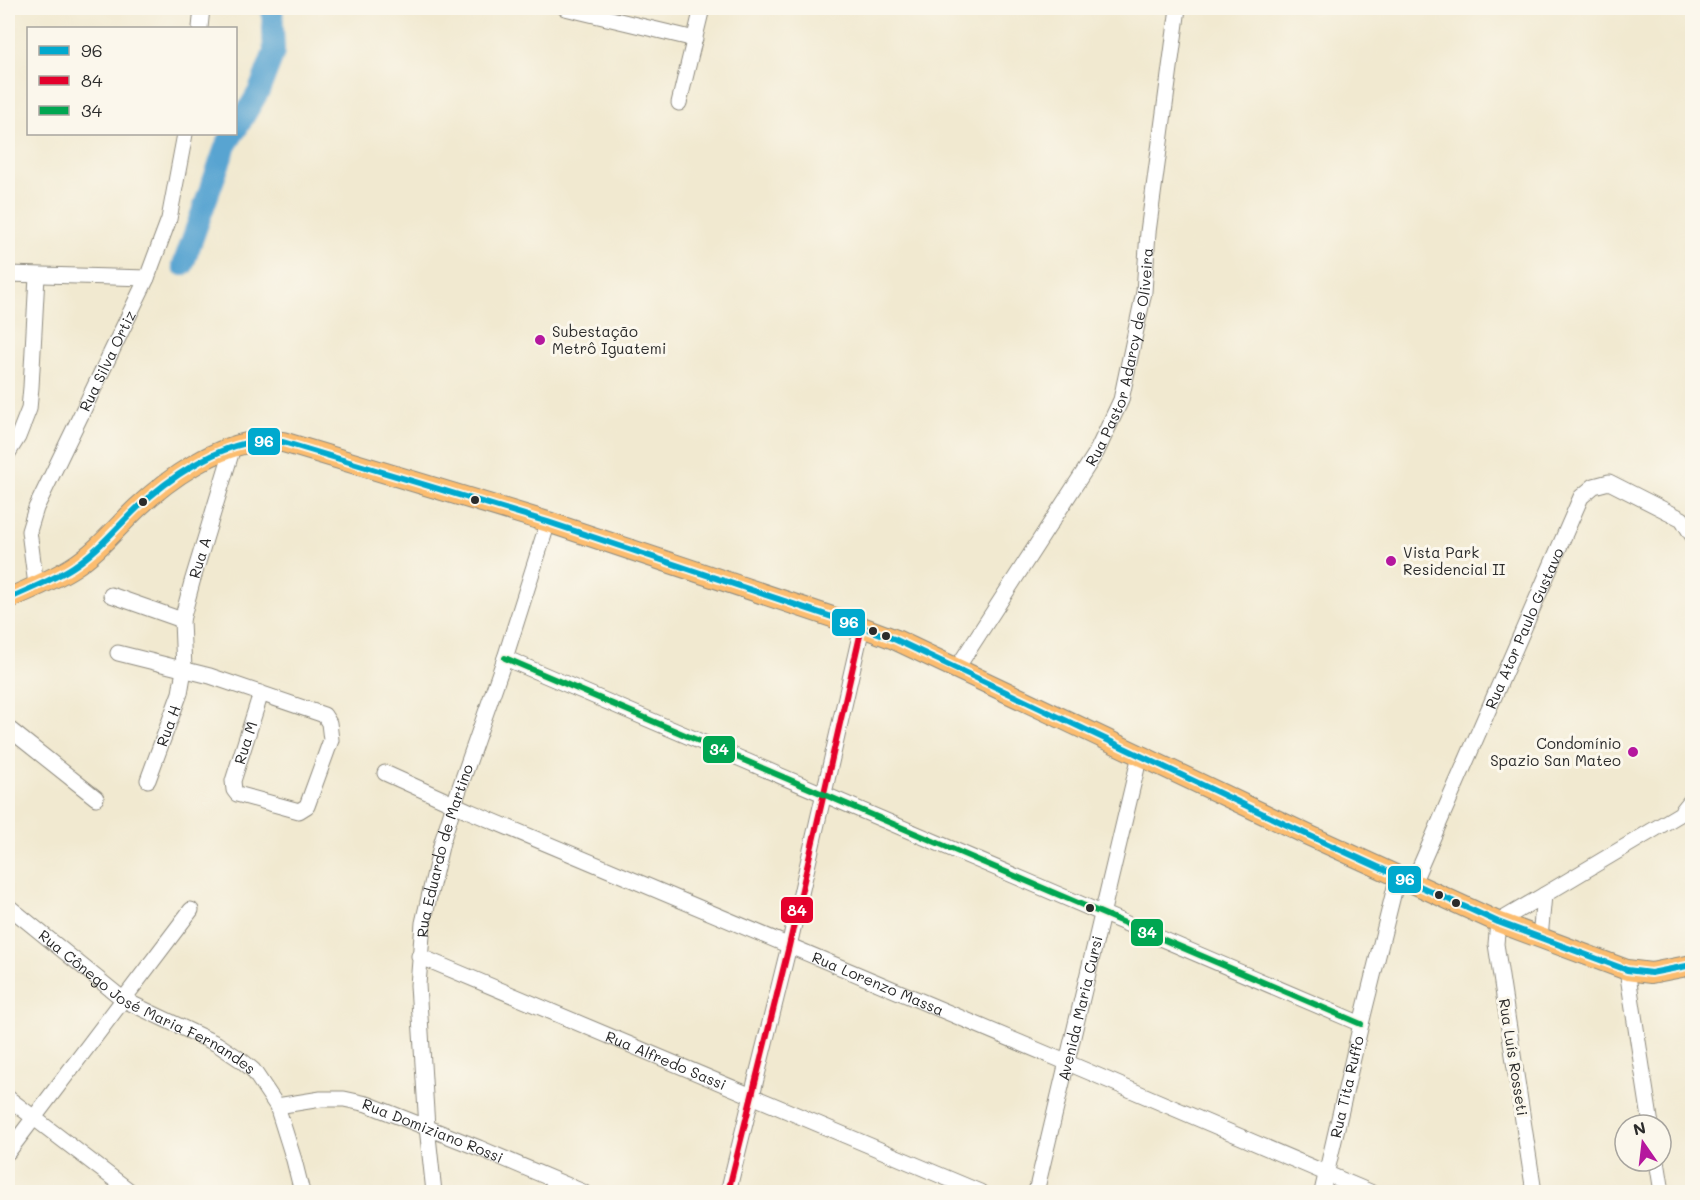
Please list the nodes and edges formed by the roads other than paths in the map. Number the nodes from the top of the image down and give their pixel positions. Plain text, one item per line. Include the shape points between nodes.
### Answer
1 (202, 8) edge
2 (565, 8) edge
3 (702, 8) edge
4 (1178, 8) edge
5 (588, 10) edge
6 (200, 27) edge
7 (694, 39) junction
8 (679, 103) dead end
9 (185, 135) edge
10 (8, 274) edge
11 (37, 276) junction
12 (147, 278) junction
13 (233, 447) junction
14 (8, 453) edge
15 (548, 522) junction
16 (1692, 535) edge
17 (36, 585) junction
18 (111, 595) dead end
19 (8, 599) edge
20 (182, 620) junction
21 (862, 627) junction
22 (118, 653) dead end
23 (505, 658) junction
24 (957, 668) junction
25 (184, 670) junction
26 (261, 693) junction
27 (8, 728) edge
28 (1140, 755) junction
29 (385, 772) dead end
30 (148, 780) dead end
31 (824, 795) junction
32 (96, 798) dead end
33 (1692, 799) edge
34 (454, 804) junction
35 (1405, 879) junction
36 (1544, 895) junction
37 (8, 906) edge
38 (191, 910) dead end
39 (1103, 913) junction
40 (1498, 922) junction
41 (1540, 938) junction
42 (789, 946) junction
43 (419, 956) junction
44 (1692, 965) edge
45 (1627, 970) junction
46 (124, 1000) junction
47 (1361, 1024) junction
48 (1068, 1063) junction
49 (753, 1096) junction
50 (8, 1098) edge
51 (277, 1106) junction
52 (1649, 1113) edge
53 (33, 1118) junction
54 (427, 1128) junction
55 (8, 1152) edge
56 (1659, 1173) edge
57 (1326, 1174) junction
58 (131, 1192) edge
59 (302, 1192) edge
60 (434, 1192) edge
61 (583, 1192) edge
62 (728, 1192) edge
63 (980, 1192) edge
64 (1036, 1192) edge
65 (1322, 1192) edge
66 (1370, 1192) edge
67 (1534, 1192) edge
68 (1662, 1192) edge

1 - 6 street
2 - 5 street
3 - 7 street
4 - 24 street, Rua Pastor Adarcy de Oliveira via 1148,232 1144,292 1121,400 1090,462
5 - 7 street
7 - 8 street
9 - 12 street, Rua Silva Ortiz via 169,219
10 - 11 street
11 - 12 street
11 - 14 street via 32,387 18,437
12 - 17 street, Rua Silva Ortiz via 36,507 30,531
13 - 15 main road via 260,441 282,442
13 - 17 main road via 168,482 74,567
13 - 20 street, Rua A
15 - 21 main road
15 - 23 street, Rua Eduardo de Martino
16 - 35 street, Rua Ator Paulo Gustavo via 1682,519 1609,482 1594,486 1581,497
17 - 19 main road
18 - 20 street
20 - 25 street, Rua A
21 - 24 main road
21 - 31 street
22 - 25 street
23 - 31 street
23 - 34 street, Rua Eduardo de Martino
24 - 28 main road
25 - 26 street
25 - 30 street, Rua H via 180,693
26 - 26 street, Rua M via 324,715 329,723 331,740 303,809 293,810 234,790 233,781
27 - 32 street
28 - 35 main road
28 - 39 street, Avenida Maria Cursi
29 - 34 street, Rua Lorenzo Massa
31 - 39 street
31 - 42 street
33 - 36 street via 1680,814
34 - 42 street, Rua Lorenzo Massa
34 - 43 street, Rua Eduardo de Martino via 429,895
35 - 40 main road
35 - 47 street, Rua Tita Ruffo
36 - 40 street
36 - 41 street
37 - 46 street, Rua Cônego José Maria Fernandes
38 - 46 street
39 - 47 street
39 - 48 street, Avenida Maria Cursi
40 - 41 main road
40 - 67 street, Rua Luís Rosseti via 1496,944
41 - 45 main road
42 - 48 street, Rua Lorenzo Massa
42 - 49 street
43 - 49 street, Rua Alfredo Sassi
43 - 54 street, Rua Eduardo de Martino
44 - 45 main road via 1651,973
45 - 52 street
46 - 51 street, Rua Cônego José Maria Fernandes via 217,1044 241,1060 253,1070
46 - 53 street
47 - 57 street, Rua Tita Ruffo
48 - 57 street, Rua Lorenzo Massa
48 - 64 street, Avenida Maria Cursi
49 - 62 street
49 - 63 street, Rua Alfredo Sassi
50 - 53 street
51 - 54 street, Rua Domiziano Rossi via 344,1099 376,1107
51 - 59 street, Rua Cônego José Maria Fernandes
53 - 55 street
53 - 58 street
54 - 60 street, Rua Eduardo de Martino
54 - 61 street, Rua Domiziano Rossi
56 - 68 street
57 - 65 street, Rua Tita Ruffo
57 - 66 street, Rua Lorenzo Massa

